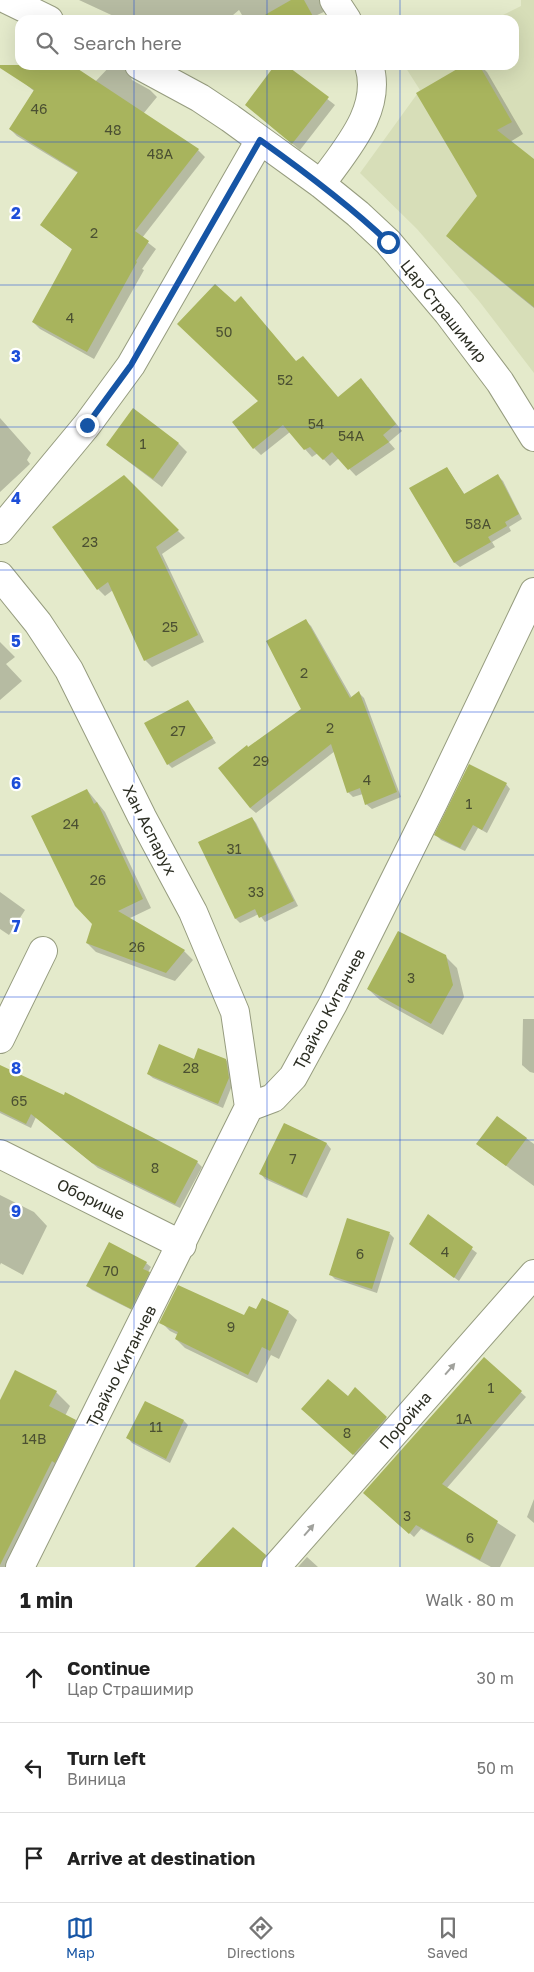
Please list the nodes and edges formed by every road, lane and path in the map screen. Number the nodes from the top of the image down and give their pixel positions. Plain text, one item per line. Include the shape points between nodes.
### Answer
1 (8, 0) edge
2 (334, 0) edge
3 (39, 15) edge
4 (344, 15) edge
5 (148, 70) edge
6 (370, 70) edge
7 (260, 140) junction
8 (326, 176) junction
9 (534, 437) edge
10 (0, 530) edge
11 (0, 576) edge
12 (534, 592) edge
13 (43, 951) dead end
14 (0, 1039) edge
15 (249, 1107) junction
16 (0, 1154) edge
17 (182, 1244) junction
18 (534, 1274) edge
19 (20, 1567) edge
20 (276, 1567) edge

1 - 3 street
2 - 4 street
5 - 7 street, Цар Страшимир via 200,98
6 - 8 street via 367,112 353,139
7 - 8 street, Цар Страшимир
7 - 10 street via 131,365 87,425
8 - 9 street, Цар Страшимир via 448,313 500,382
11 - 15 street, Хан Аспарух via 38,623 69,670 193,912 235,1012
12 - 15 street, Трайчо Китанчев via 434,801 293,1076 273,1098
13 - 14 street
15 - 17 street, Трайчо Китанчев
16 - 17 street, Оборище
17 - 19 street, Трайчо Китанчев
20 -> 18 street, Поройна

